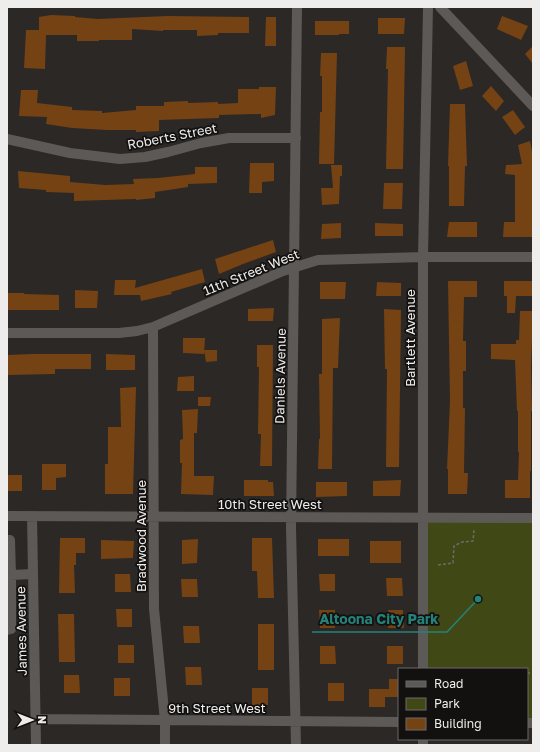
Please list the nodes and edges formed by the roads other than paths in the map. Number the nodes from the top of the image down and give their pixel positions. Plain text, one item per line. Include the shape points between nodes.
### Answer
1 (297, 7) edge
2 (428, 7) edge
3 (440, 7) edge
4 (533, 106) edge
5 (296, 138) junction
6 (7, 139) edge
7 (423, 257) junction
8 (533, 257) edge
9 (294, 267) junction
10 (153, 327) junction
11 (7, 333) edge
12 (7, 516) edge
13 (32, 516) junction
14 (154, 516) junction
15 (292, 517) junction
16 (422, 517) junction
17 (533, 518) edge
18 (7, 540) edge
19 (33, 574) junction
20 (10, 581) edge
21 (7, 630) edge
22 (423, 668) edge
23 (36, 719) junction
24 (165, 721) junction
25 (296, 722) junction
26 (398, 722) edge
27 (36, 745) edge
28 (165, 745) edge
29 (296, 745) edge

1 - 5 street, Daniels Avenue
2 - 7 street, Bartlett Avenue
3 - 4 street
5 - 6 street, Roberts Street via 229,138 145,157 120,159 70,153
5 - 9 street, Daniels Avenue
7 - 8 street, 11th Street West
7 - 9 street, 11th Street West via 318,260
7 - 16 street, Bartlett Avenue
9 - 10 street, 11th Street West
9 - 15 street, Daniels Avenue
10 - 11 street, 11th Street West via 119,333
10 - 14 street, Bradwood Avenue
12 - 13 street, 10th Street West
13 - 14 street, 10th Street West
13 - 19 street, James Avenue
14 - 15 street, 10th Street West
14 - 24 street, Bradwood Avenue via 154,609
15 - 16 street, 10th Street West
15 - 25 street, Daniels Avenue
16 - 17 street, 10th Street West
16 - 22 street, Bartlett Avenue
18 - 20 street via 10,540
19 - 20 street
19 - 23 street, James Avenue
20 - 21 street via 11,630
23 - 24 street, 9th Street West
23 - 27 street, James Avenue
24 - 25 street, 9th Street West
24 - 28 street, Bradwood Avenue
25 - 26 street, 9th Street West
25 - 29 street, Daniels Avenue

